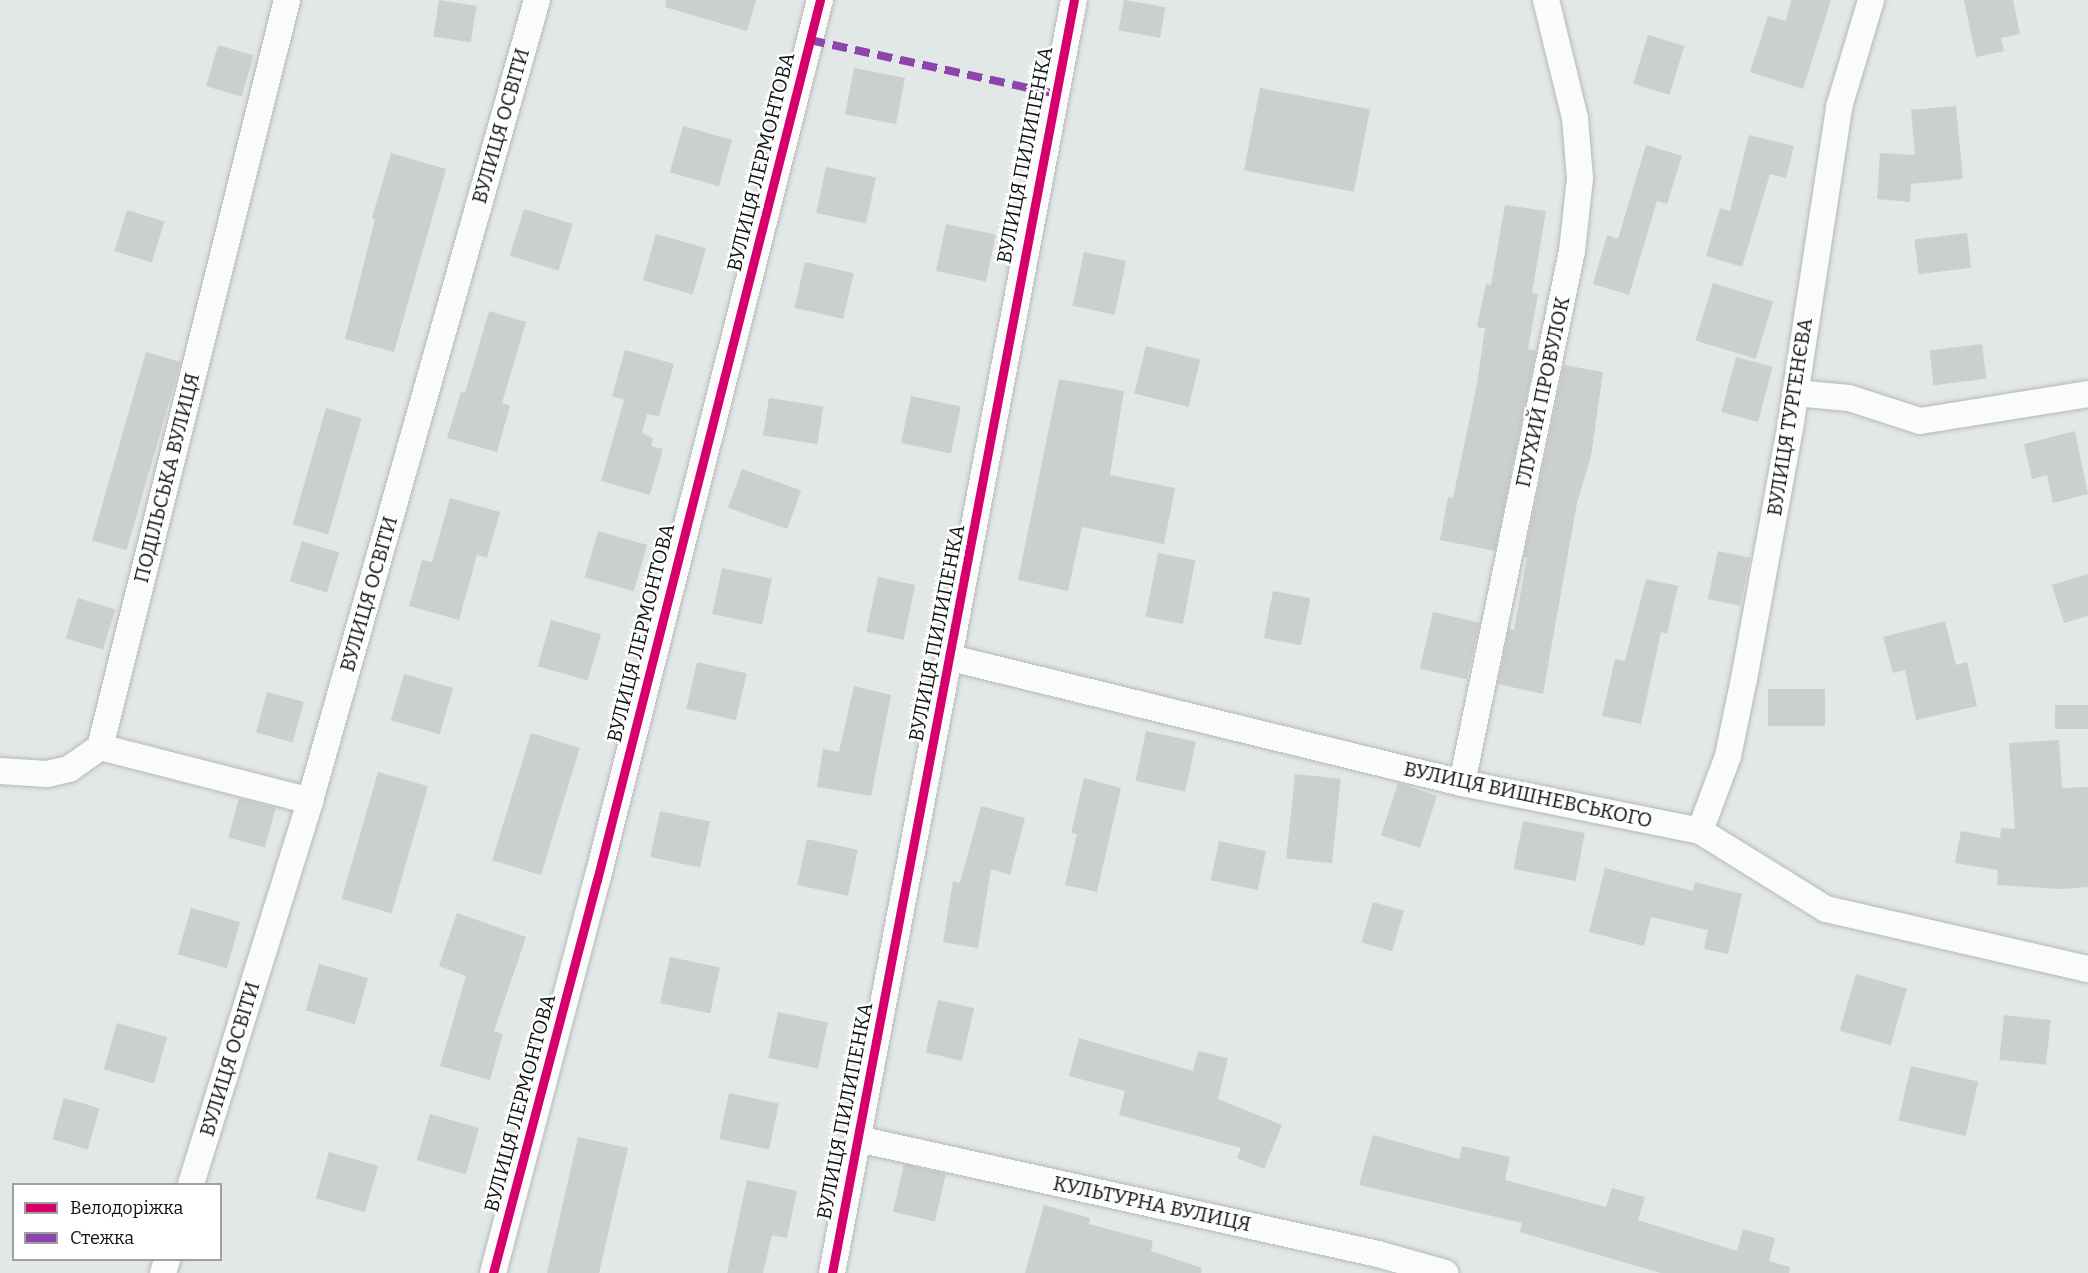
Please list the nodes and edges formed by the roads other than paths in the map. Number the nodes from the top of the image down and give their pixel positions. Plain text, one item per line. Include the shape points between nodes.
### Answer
1 (287, 0) edge
2 (537, 0) edge
3 (820, 0) edge
4 (1074, 0) edge
5 (1546, 0) edge
6 (1871, 0) edge
7 (1795, 393) junction
8 (2088, 394) edge
9 (951, 658) junction
10 (100, 747) junction
11 (0, 771) edge
12 (1462, 783) junction
13 (310, 801) junction
14 (1700, 831) junction
15 (2088, 969) edge
16 (858, 1139) junction
17 (192, 1183) edge
18 (493, 1273) edge
19 (832, 1273) edge
20 (1445, 1273) edge

1 - 10 street, ПОДІЛЬСЬКА ВУЛИЦЯ
2 - 13 street, ВУЛИЦЯ ОСВІТИ
3 - 18 street, ВУЛИЦЯ ЛЕРМОНТОВА
4 - 9 street, ВУЛИЦЯ ПИЛИПЕНКА
5 - 12 street, ГЛУХИЙ ПРОВУЛОК via 1575,118 1580,178 1573,240
6 - 7 street, ВУЛИЦЯ ТУРГЕНЄВА via 1839,107
7 - 8 street via 1849,398 1920,422
7 - 14 street, ВУЛИЦЯ ТУРГЕНЄВА via 1728,756
9 - 12 street, ВУЛИЦЯ ВИШНЕВСЬКОГО
9 - 16 street, ВУЛИЦЯ ПИЛИПЕНКА
10 - 11 street via 69,769 47,774
10 - 13 street
12 - 14 street, ВУЛИЦЯ ВИШНЕВСЬКОГО
13 - 17 street, ВУЛИЦЯ ОСВІТИ
14 - 15 street, ВУЛИЦЯ ВИШНЕВСЬКОГО via 1826,909
16 - 19 street, ВУЛИЦЯ ПИЛИПЕНКА
16 - 20 street, КУЛЬТУРНА ВУЛИЦЯ via 1378,1254

